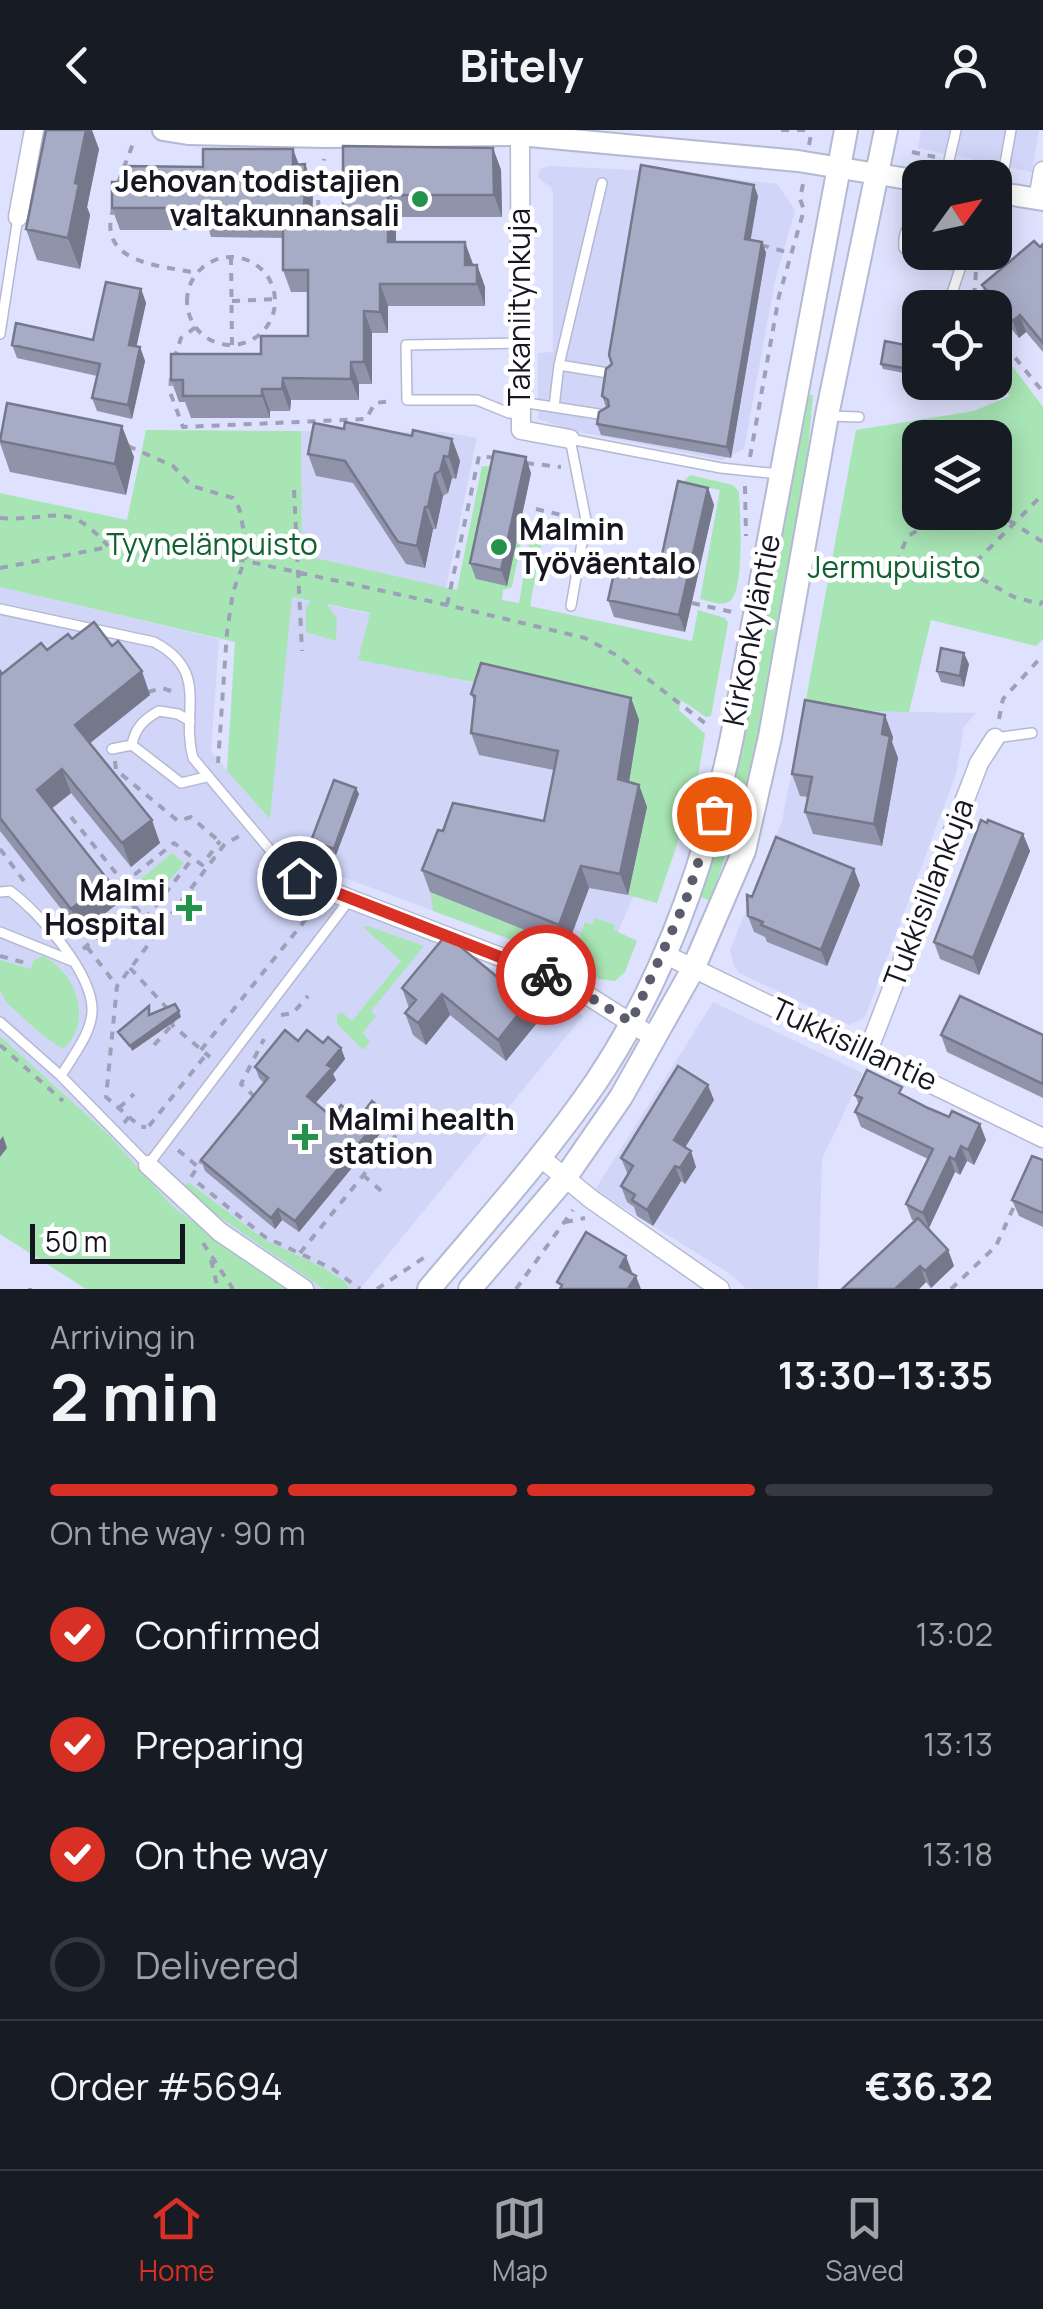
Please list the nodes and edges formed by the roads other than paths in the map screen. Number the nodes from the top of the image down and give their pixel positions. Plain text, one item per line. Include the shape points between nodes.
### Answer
1 (34, 130) edge
2 (163, 130) edge
3 (846, 130) edge
4 (886, 130) edge
5 (956, 130) edge
6 (1011, 130) edge
7 (520, 132) edge
8 (949, 160) edge
9 (1006, 160) edge
10 (838, 168) junction
11 (1043, 171) edge
12 (878, 174) junction
13 (902, 178) edge
14 (602, 183) dead end
15 (1012, 195) edge
16 (1040, 200) edge
17 (18, 216) joint
18 (0, 334) edge
19 (521, 343) junction
20 (559, 365) junction
21 (608, 374) edge
22 (554, 407) junction
23 (521, 408) junction
24 (605, 415) edge
25 (828, 415) junction
26 (858, 417) dead end
27 (570, 439) junction
28 (781, 475) junction
29 (571, 606) dead end
30 (0, 609) edge
31 (190, 721) junction
32 (1032, 733) dead end
33 (995, 738) joint
34 (132, 745) junction
35 (112, 749) road end
36 (206, 777) junction
37 (286, 868) joint
38 (0, 892) edge
39 (350, 899) junction
40 (0, 932) edge
41 (664, 954) junction
42 (77, 957) junction
43 (693, 969) junction
44 (631, 1022) junction
45 (4, 1026) edge
46 (656, 1039) junction
47 (0, 1042) edge
48 (868, 1051) junction
49 (61, 1076) junction
50 (1043, 1138) edge
51 (540, 1158) junction
52 (148, 1165) junction
53 (565, 1178) junction
54 (304, 1289) edge
55 (429, 1289) edge
56 (470, 1289) edge
57 (720, 1289) edge

1 - 17 street
2 - 7 street via 326,137
3 - 10 main road, Kirkonkyläntie
4 - 12 main road, Kirkonkyläntie
5 - 8 lane
6 - 9 lane
7 - 10 street
7 - 19 street, Takaniitynkuja
10 - 12 street
10 - 28 main road, Kirkonkyläntie
11 - 16 street
12 - 13 street
12 - 25 main road, Kirkonkyläntie
14 - 20 lane
15 - 16 street
17 - 18 lane
19 - 23 street, Takaniitynkuja
19 - 23 lane via 406,346 407,400 477,400 509,413
20 - 21 lane
20 - 22 lane
22 - 23 lane
22 - 24 lane
23 - 27 street, Takaniitynkuja via 521,430
25 - 26 lane
25 - 43 main road, Kirkonkyläntie via 744,850
27 - 28 lane
27 - 29 lane via 586,520
28 - 41 main road, Kirkonkyläntie via 721,789
30 - 31 lane via 169,650 190,684
31 - 34 lane via 159,711 140,725
31 - 36 lane via 191,750
32 - 33 lane
33 - 48 street, Tukkisillankuja via 979,763
34 - 35 lane
34 - 36 lane via 181,783
36 - 37 lane
37 - 39 street
38 - 42 lane via 26,902
39 - 44 street via 568,984
39 - 52 lane
40 - 42 lane
41 - 43 street, Tukkisillantie
41 - 44 main road, Kirkonkyläntie
42 - 49 lane via 92,1011
43 - 46 main road, Kirkonkyläntie
43 - 48 street, Tukkisillantie
44 - 46 street
44 - 51 main road, Kirkonkyläntie
45 - 47 lane
45 - 49 lane
46 - 53 main road, Kirkonkyläntie
48 - 50 street, Tukkisillantie
49 - 52 lane
51 - 53 street
51 - 55 main road, Kirkonkyläntie
52 - 54 street via 220,1232
53 - 56 main road, Kirkonkyläntie
53 - 57 street

